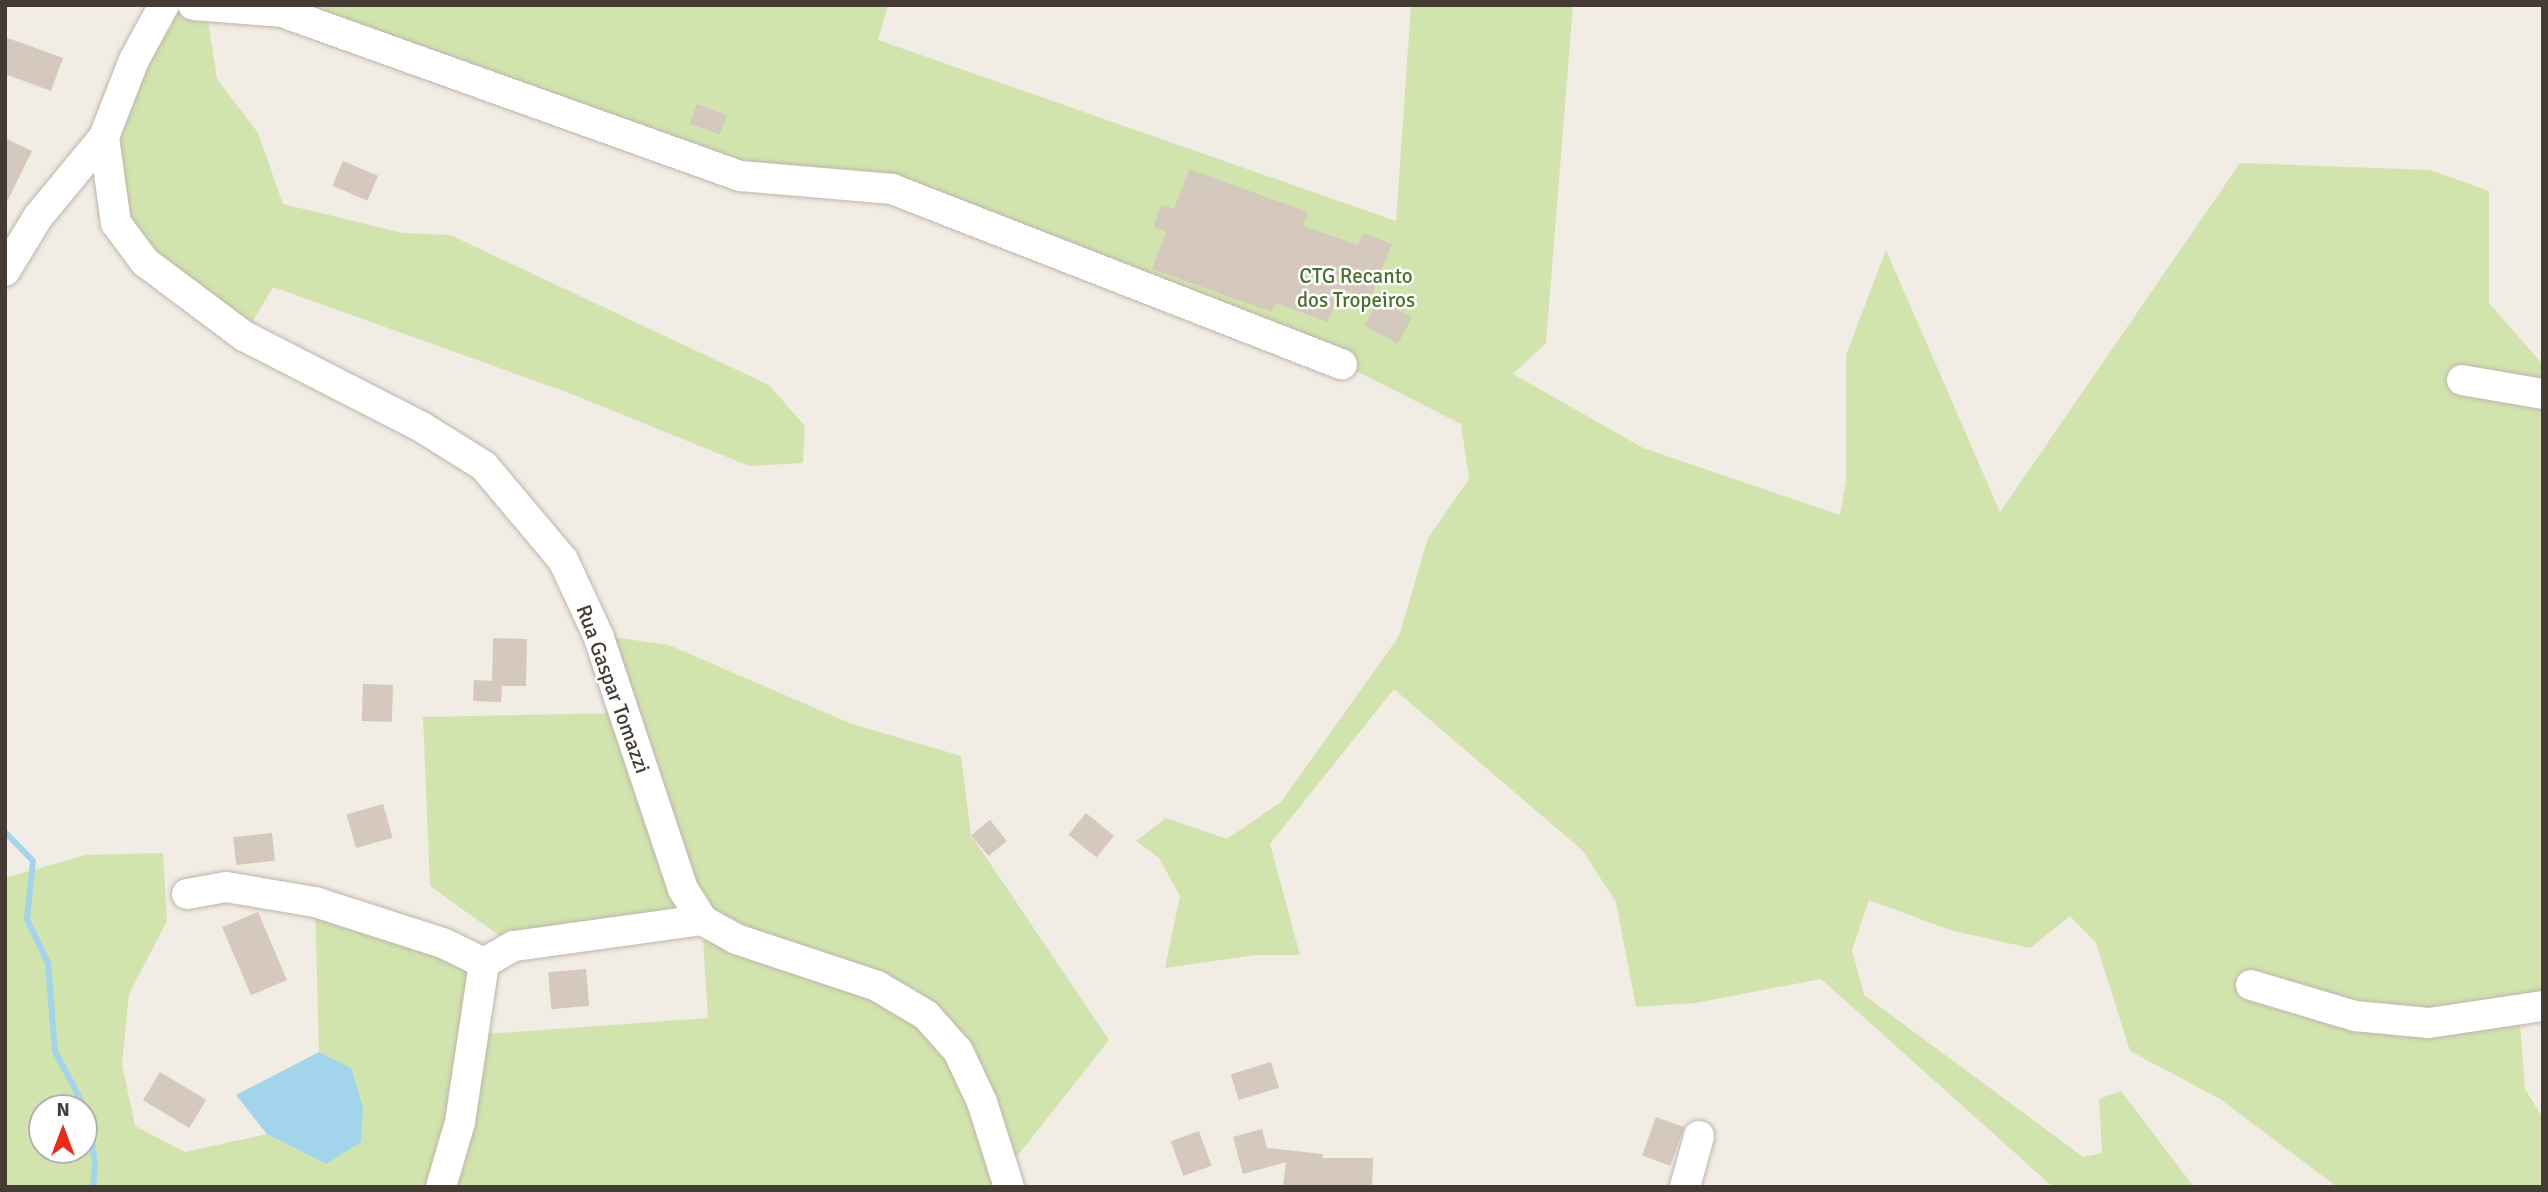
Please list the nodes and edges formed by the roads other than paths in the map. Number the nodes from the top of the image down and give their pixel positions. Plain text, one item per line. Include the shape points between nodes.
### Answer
1 (163, 5) edge
2 (193, 5) edge
3 (287, 7) edge
4 (104, 137) junction
5 (5, 271) edge
6 (1342, 364) dead end
7 (2462, 380) dead end
8 (2543, 394) edge
9 (187, 894) dead end
10 (702, 920) junction
11 (484, 963) junction
12 (2251, 985) dead end
13 (2543, 1006) edge
14 (1699, 1136) dead end
15 (441, 1187) edge
16 (1009, 1187) edge
17 (1685, 1187) edge

1 - 4 street, Rua Gaspar Tomazzi
2 - 3 street
3 - 6 street via 741,176 892,189
4 - 5 street via 38,217
4 - 10 street, Rua Gaspar Tomazzi via 116,223 145,262 244,336 420,426 484,466 563,560 598,635 683,890
7 - 8 street
9 - 11 street via 226,887 315,902 443,943
10 - 11 street via 514,946
10 - 16 street, Rua Gaspar Tomazzi via 736,939 877,986 926,1014 958,1051 982,1102
11 - 15 street via 460,1122
12 - 13 street via 2355,1016 2429,1023
14 - 17 street

